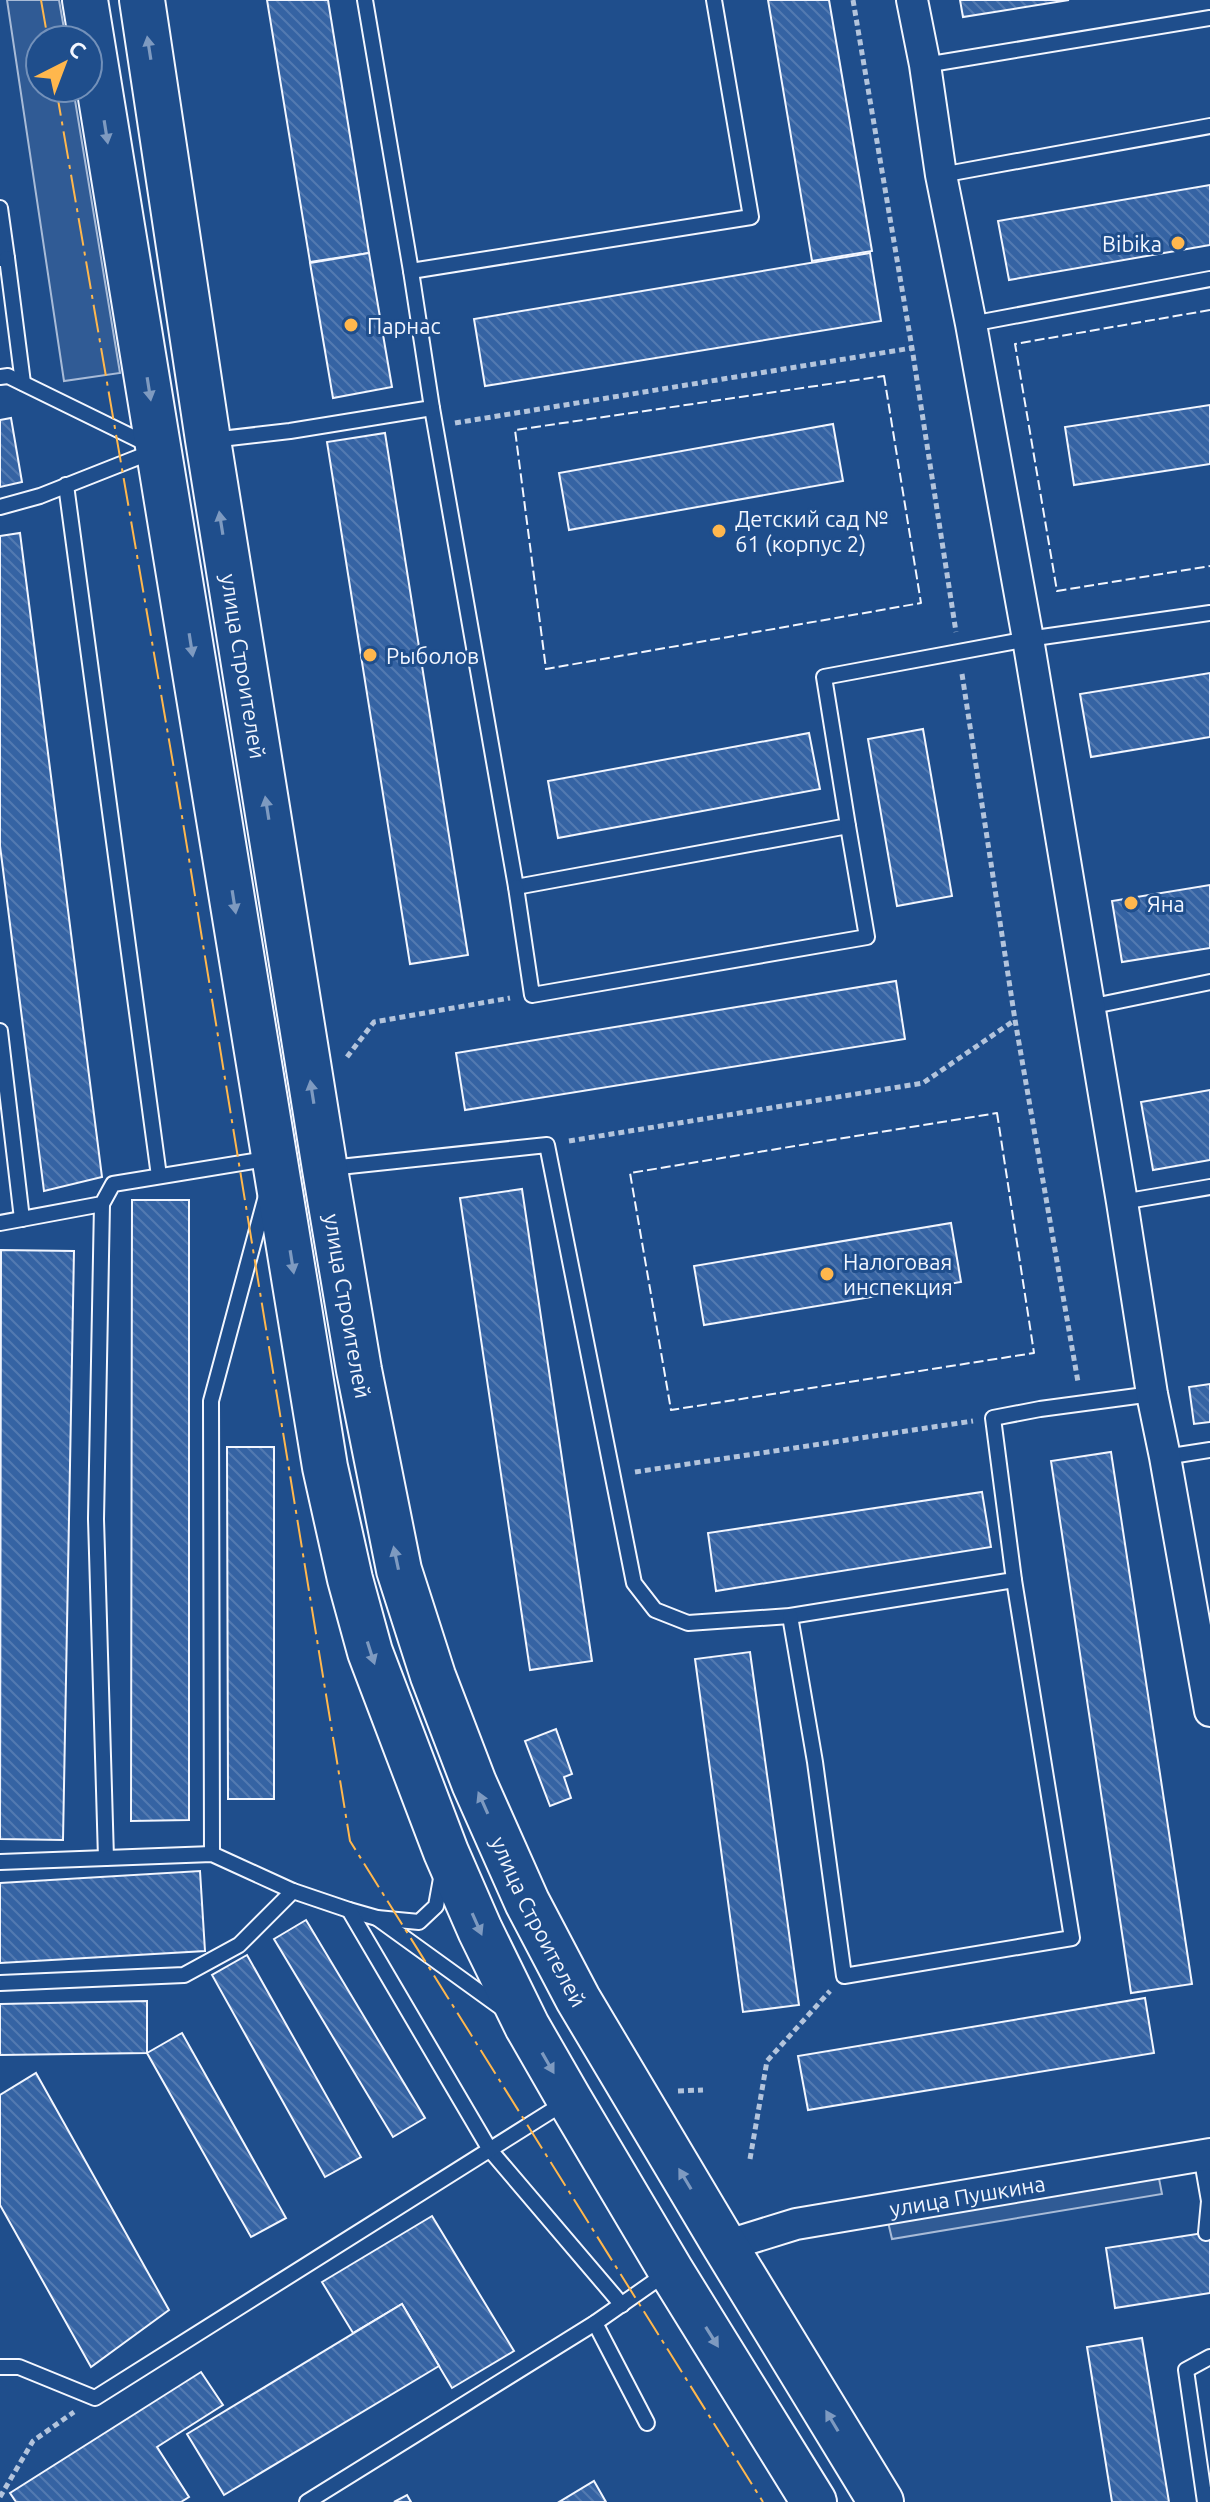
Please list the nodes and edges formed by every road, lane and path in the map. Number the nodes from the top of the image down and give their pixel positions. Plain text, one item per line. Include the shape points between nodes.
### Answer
1 (85, 0) edge
2 (142, 0) edge
3 (365, 0) edge
4 (714, 0) edge
5 (853, 0) edge
6 (912, 0) edge
7 (1210, 18) edge
8 (925, 65) junction
9 (1210, 126) edge
10 (941, 175) junction
11 (0, 208) edge
12 (3, 258) edge
13 (411, 271) junction
14 (1210, 279) edge
15 (971, 324) junction
16 (912, 348) junction
17 (0, 377) edge
18 (23, 383) junction
19 (432, 408) junction
20 (435, 426) junction
21 (208, 440) junction
22 (159, 449) junction
23 (66, 485) junction
24 (0, 507) edge
25 (1210, 613) edge
26 (1028, 639) junction
27 (959, 652) junction
28 (848, 826) junction
29 (516, 887) junction
30 (1210, 982) edge
31 (532, 995) junction
32 (1089, 1007) junction
33 (1015, 1020) junction
34 (374, 1022) dead end
35 (0, 1031) edge
36 (547, 1145) junction
37 (276, 1157) junction
38 (325, 1169) junction
39 (159, 1176) junction
40 (1210, 1187) edge
41 (1122, 1202) junction
42 (102, 1204) junction
43 (22, 1219) junction
44 (0, 1223) edge
45 (1152, 1394) junction
46 (1082, 1403) junction
47 (993, 1418) junction
48 (1210, 1450) edge
49 (1165, 1457) junction
50 (612, 1475) junction
51 (1014, 1580) junction
52 (790, 1616) junction
53 (1210, 1711) edge
54 (446, 1852) junction
55 (212, 1854) junction
56 (106, 1858) junction
57 (0, 1862) edge
58 (293, 1891) junction
59 (349, 1910) junction
60 (377, 1918) junction
61 (844, 1976) junction
62 (0, 1983) edge
63 (527, 2026) junction
64 (569, 2099) junction
65 (490, 2150) junction
66 (1206, 2154) edge
67 (750, 2159) dead end
68 (1206, 2233) dead end
69 (725, 2246) junction
70 (671, 2271) junction
71 (622, 2305) junction
72 (595, 2323) junction
73 (1210, 2357) edge
74 (0, 2367) edge
75 (95, 2398) junction
76 (647, 2423) dead end
77 (0, 2497) edge
78 (307, 2502) edge
79 (814, 2502) edge
80 (881, 2502) edge
81 (1205, 2502) edge

1 -> 22 main road
21 -> 2 main road, улица Строителей
3 - 13 lane
4 - 13 lane via 751,217
5 - 16 path
6 - 8 street
7 - 8 lane
8 - 10 street
9 - 10 lane
10 - 15 street
11 - 12 lane
12 - 18 lane
13 - 19 lane
14 - 15 lane
15 - 26 street
16 - 20 path
16 - 27 path
17 - 18 lane
18 - 22 lane
19 - 20 lane
19 - 21 lane
20 - 29 lane
21 - 22 main road
38 -> 21 main road, улица Строителей
22 - 23 lane
22 -> 37 main road
23 - 24 lane
23 - 39 lane
25 - 26 lane
26 - 27 lane
26 - 32 street
27 - 28 lane via 824,677
27 - 33 path
28 - 29 lane
28 - 31 lane via 867,937
29 - 31 lane
30 - 32 lane
31 - 34 path
32 - 41 street
33 - 36 path via 923,1083
33 - 46 path
35 - 43 lane
36 - 38 lane
36 - 50 lane
37 - 39 lane
37 -> 54 main road via 325,1467 350,1579 370,1652
37 - 55 lane via 211,1401
69 -> 38 main road, улица Строителей via 578,1999 527,1902 433,1676 399,1570
39 - 42 lane via 113,1184
40 - 41 lane
41 - 45 street
42 - 43 lane
42 - 56 lane via 96,1519
43 - 44 lane
45 - 46 lane
45 - 49 street
46 - 47 lane
47 - 50 path
47 - 51 lane
48 - 49 lane
49 - 53 street
50 - 52 lane via 634,1583 655,1610 688,1623
51 - 52 lane
51 - 61 lane via 1072,1938
52 - 61 lane
54 - 60 lane via 436,1906 419,1922
54 -> 63 main road
55 - 56 lane
55 - 58 lane
56 - 57 lane
58 - 59 lane
58 - 62 lane via 239,1945 184,1975
59 - 60 lane
59 - 65 lane
60 - 63 lane
61 - 67 path via 767,2061
63 -> 64 main road
64 - 65 lane
64 - 70 main road
65 - 71 lane
65 - 75 lane
66 - 68 lane
66 - 69 street, улица Пушкина via 796,2224
69 - 70 main road
80 -> 69 main road, улица Строителей
70 - 71 lane
70 -> 79 main road
71 - 72 lane
72 - 76 lane
72 - 78 lane
73 - 81 lane via 1186,2370
74 - 75 lane via 19,2367
75 - 77 path via 33,2441

